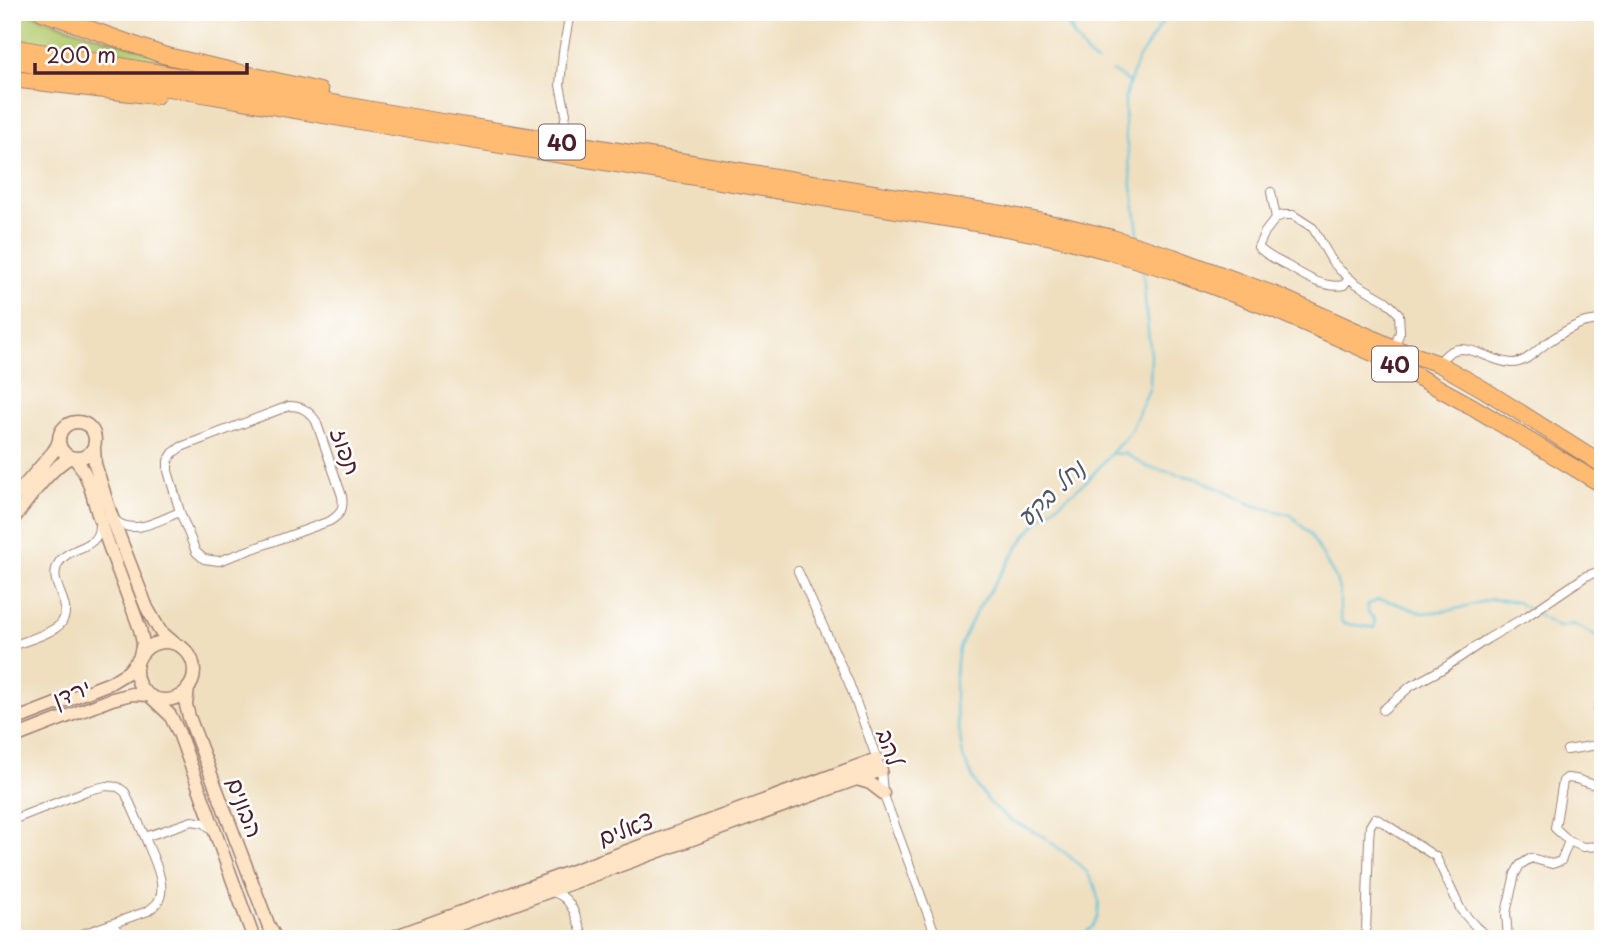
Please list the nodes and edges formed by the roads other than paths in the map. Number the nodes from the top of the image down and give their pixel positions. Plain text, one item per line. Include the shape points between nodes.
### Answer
1 (42, 12) edge
2 (570, 12) edge
3 (12, 47) edge
4 (12, 61) edge
5 (12, 79) edge
6 (348, 119) junction
7 (510, 133) junction
8 (560, 141) junction
9 (1271, 192) dead end
10 (1276, 218) junction
11 (1110, 244) junction
12 (1173, 264) junction
13 (1349, 278) junction
14 (1603, 319) edge
15 (1394, 348) junction
16 (1439, 363) junction
17 (59, 440) junction
18 (93, 448) junction
19 (73, 458) junction
20 (1603, 466) edge
21 (48, 475) junction
22 (87, 480) junction
23 (1603, 485) edge
24 (12, 500) edge
25 (180, 512) junction
26 (98, 514) junction
27 (111, 515) junction
28 (12, 521) edge
29 (134, 529) junction
30 (85, 546) junction
31 (120, 558) junction
32 (1603, 570) edge
33 (798, 571) dead end
34 (174, 643) junction
35 (12, 646) edge
36 (139, 658) junction
37 (188, 688) junction
38 (1603, 695) edge
39 (149, 696) junction
40 (1383, 710) dead end
41 (12, 721) edge
42 (12, 738) edge
43 (1602, 744) edge
44 (1567, 750) dead end
45 (879, 765) junction
46 (857, 779) junction
47 (1600, 788) edge
48 (883, 793) junction
49 (203, 799) junction
50 (12, 820) edge
51 (192, 821) junction
52 (216, 834) junction
53 (145, 837) junction
54 (1569, 841) junction
55 (1603, 846) edge
56 (580, 879) junction
57 (544, 893) junction
58 (570, 902) junction
59 (114, 923) junction
60 (422, 938) edge
61 (68, 939) edge
62 (120, 939) edge
63 (254, 939) edge
64 (276, 939) edge
65 (388, 939) edge
66 (584, 939) edge
67 (937, 939) edge
68 (1363, 939) edge
69 (1491, 939) edge
70 (1508, 939) edge

1 - 7 highway via 163,55
2 - 8 street via 561,85 566,114
3 - 7 highway, 40
4 - 6 highway, 40
5 - 6 highway
6 - 11 highway, 40
7 - 8 highway, 40
8 - 11 highway, 40 via 1008,215 1065,226
9 - 10 street
10 - 13 street via 1293,215 1313,228 1332,261
10 - 13 street via 1258,247 1265,254 1298,274 1329,285 1344,285
11 - 12 highway, 40
12 - 15 highway, 40 via 1278,296
12 - 23 highway, 40 via 1382,357
13 - 15 street via 1399,314 1400,332
14 - 16 street via 1582,323 1515,363 1468,349 1443,356
15 - 16 highway, 40
16 - 20 highway, 40
17 - 18 street via 65,427 79,422 92,429
17 - 19 street via 62,451
17 - 24 street
18 - 19 street via 88,455
18 - 27 street
19 - 21 street
19 - 22 street
21 - 22 street via 67,469
21 - 28 street
22 - 26 street
25 - 25 street, תפוז via 168,471 173,453 283,407 298,406 316,421 344,507 330,521 219,561 204,559 196,552
25 - 29 street
26 - 30 street via 99,532
26 - 31 street
27 - 29 street via 122,526
27 - 31 street
29 - 31 street
30 - 31 street via 104,548
30 - 35 street via 59,561 55,572 66,611 62,621 56,629
31 - 34 street via 151,617
31 - 36 street via 143,643
32 - 40 street via 1586,576 1411,686
33 - 45 street, להב via 849,682
34 - 36 street via 156,643
34 - 37 street via 192,662 194,675
36 - 39 street via 137,681
36 - 41 street, ירדן via 110,683
37 - 39 street via 173,699
37 - 64 street, הבונים via 189,717
38 - 43 street via 1598,724
39 - 42 street, ירדן via 112,699
39 - 49 street, הבונים via 170,715
43 - 44 street
43 - 47 street
45 - 46 street, צאלים
45 - 48 street, להב
45 - 65 street, צאלים
46 - 48 street
46 - 56 street, צאלים
47 - 54 street via 1576,779 1563,781 1555,828
48 - 67 street, להב
49 - 51 street
49 - 52 street, הבונים
50 - 53 street via 89,790 118,787 125,792
51 - 52 street via 204,822
51 - 53 street
52 - 63 street, הבונים
53 - 59 street via 162,882 161,895 148,911
54 - 55 street via 1583,847
54 - 70 street via 1561,861 1552,864 1531,858 1520,865 1506,913
56 - 57 street, צאלים
56 - 58 street via 572,888
57 - 58 street via 559,893
57 - 60 street, צאלים
58 - 66 street
59 - 61 street
59 - 62 street
68 - 69 street via 1374,818 1436,857 1461,910

